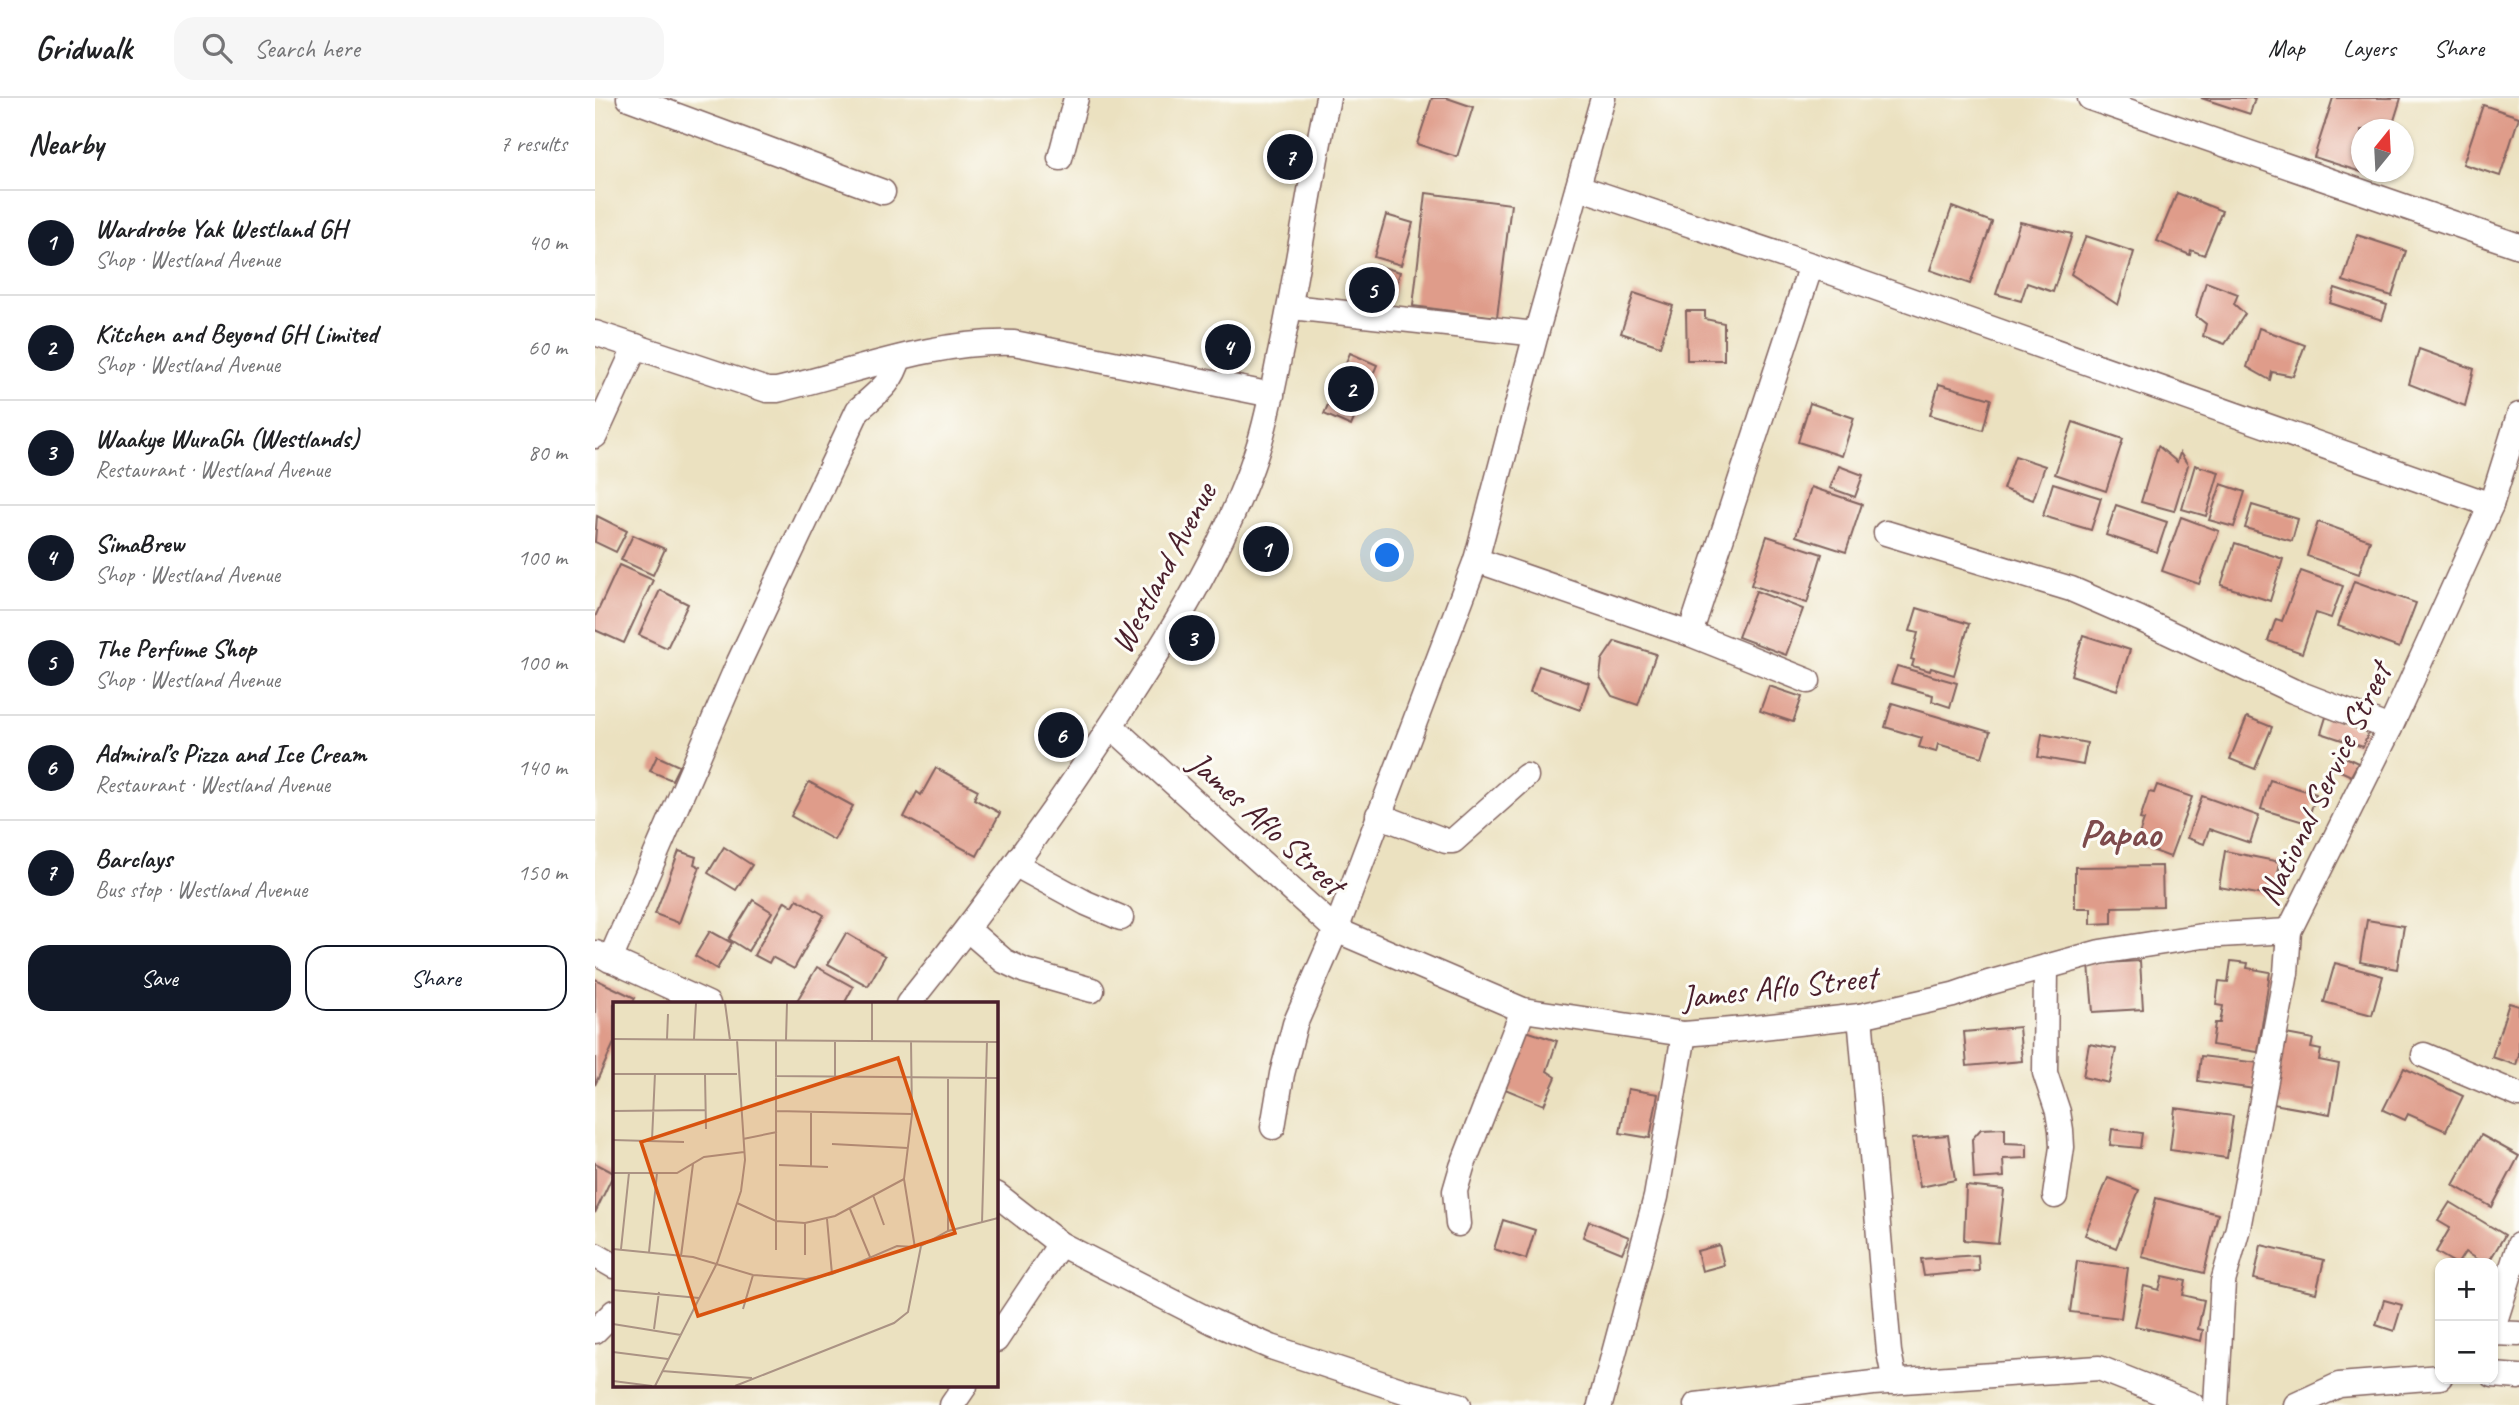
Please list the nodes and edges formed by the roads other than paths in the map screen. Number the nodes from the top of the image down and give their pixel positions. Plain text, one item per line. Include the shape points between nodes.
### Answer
1 (629, 98) edge
2 (1076, 98) edge
3 (1328, 98) edge
4 (1603, 98) edge
5 (2090, 98) edge
6 (674, 105) edge
7 (1060, 158) dead end
8 (1578, 187) junction
9 (883, 192) dead end
10 (2519, 246) edge
11 (1811, 265) junction
12 (1290, 307) junction
13 (595, 333) edge
14 (1536, 334) junction
15 (636, 346) junction
16 (899, 358) junction
17 (829, 378) junction
18 (1272, 395) junction
19 (858, 410) junction
20 (2519, 415) edge
21 (595, 436) edge
22 (2491, 505) junction
23 (1886, 533) dead end
24 (1476, 560) junction
25 (1690, 634) junction
26 (1808, 681) dead end
27 (1111, 726) junction
28 (2391, 728) junction
29 (1526, 776) dead end
30 (1378, 816) junction
31 (1016, 865) junction
32 (1121, 918) dead end
33 (967, 929) junction
34 (1336, 930) junction
35 (2289, 931) junction
36 (602, 956) edge
37 (2046, 967) junction
38 (1093, 990) dead end
39 (704, 1002) edge
40 (910, 1002) edge
41 (1523, 1010) junction
42 (1860, 1016) junction
43 (1684, 1034) junction
44 (2424, 1055) dead end
45 (2519, 1095) edge
46 (1273, 1127) dead end
47 (997, 1195) edge
48 (2055, 1196) dead end
49 (1458, 1224) dead end
50 (1061, 1244) junction
51 (2519, 1245) edge
52 (595, 1255) edge
53 (613, 1265) edge
54 (613, 1313) edge
55 (2495, 1321) edge
56 (595, 1331) edge
57 (2498, 1333) edge
58 (2519, 1334) edge
59 (997, 1339) edge
60 (2498, 1375) edge
61 (2435, 1377) edge
62 (2519, 1377) edge
63 (1895, 1382) junction
64 (964, 1388) edge
65 (952, 1405) edge
66 (1459, 1405) edge
67 (1600, 1405) edge
68 (1696, 1405) edge
69 (2192, 1405) edge
70 (2216, 1405) edge
71 (2296, 1405) edge

1 - 6 street
2 - 7 street
3 - 12 street, Westland Avenue
4 - 8 street
5 - 10 street
6 - 9 street
8 - 11 street
8 - 14 street
11 - 22 street
11 - 25 street
12 - 14 street
12 - 18 street, Westland Avenue
13 - 15 street
14 - 24 street
15 - 17 street via 767,390
15 - 21 street
16 - 17 street
16 - 18 street via 989,342 1014,343
16 - 19 street via 890,382
17 - 19 street
18 - 27 street, Westland Avenue via 1250,472 1223,534 1161,648
19 - 36 street
20 - 22 street, National Service Street
22 - 28 street, National Service Street
23 - 28 street via 2071,589 2293,691
24 - 25 street
24 - 30 street
25 - 26 street
27 - 31 street, Westland Avenue
27 - 34 street, James Aflo Street
28 - 35 street, National Service Street
29 - 30 street via 1453,841
30 - 34 street
31 - 32 street
31 - 33 street, Westland Avenue
33 - 38 street via 1004,961
33 - 40 street, Westland Avenue
34 - 41 street, James Aflo Street
34 - 46 street via 1295,1024
35 - 37 street, James Aflo Street via 2202,936 2101,952
35 - 70 street, National Service Street via 2272,1048 2238,1228 2223,1282
36 - 39 street
37 - 42 street, James Aflo Street
37 - 48 street via 2045,1073 2058,1112 2062,1147
41 - 43 street, James Aflo Street
41 - 49 street via 1462,1167 1455,1191
42 - 43 street, James Aflo Street
42 - 63 street
43 - 67 street via 1656,1197
44 - 45 street
47 - 50 street
50 - 59 street
50 - 66 street via 1271,1347
51 - 55 street
52 - 53 street
54 - 56 street
57 - 58 street
60 - 62 street
61 - 71 street via 2339,1385
63 - 68 street
63 - 69 street via 2099,1368
64 - 65 street

